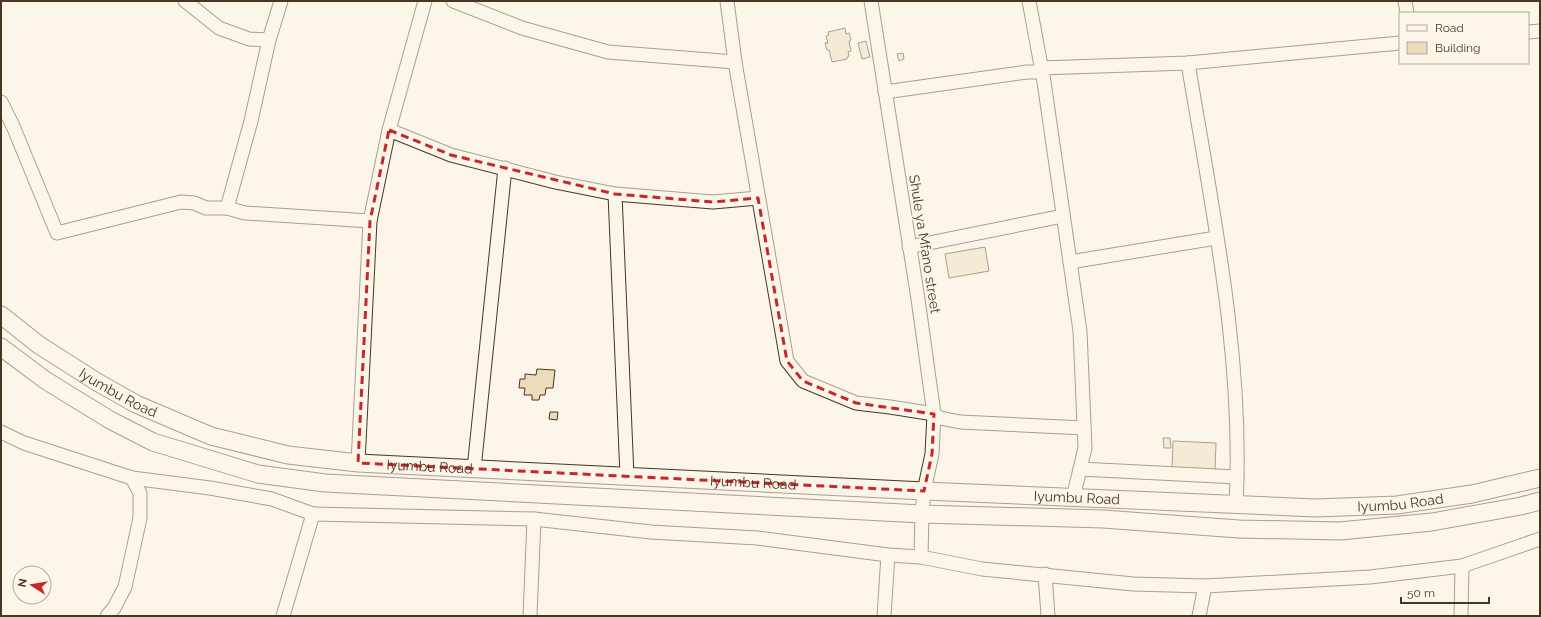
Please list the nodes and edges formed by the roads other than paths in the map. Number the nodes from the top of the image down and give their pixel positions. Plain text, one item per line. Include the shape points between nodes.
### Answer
1 (185, 1) edge
2 (281, 1) edge
3 (425, 1) edge
4 (452, 1) edge
5 (727, 1) edge
6 (871, 1) edge
7 (1029, 1) edge
8 (1404, 1) edge
9 (1407, 12) edge
10 (1529, 32) edge
11 (1540, 32) edge
12 (268, 40) junction
13 (1399, 43) edge
14 (734, 62) junction
15 (1188, 63) junction
16 (1042, 70) junction
17 (885, 92) junction
18 (1, 102) edge
19 (389, 130) junction
20 (505, 168) junction
21 (615, 194) junction
22 (758, 198) junction
23 (227, 208) junction
24 (1063, 216) junction
25 (370, 221) junction
26 (1216, 238) junction
27 (909, 247) junction
28 (1070, 262) junction
29 (1, 315) edge
30 (1, 346) edge
31 (934, 414) junction
32 (1084, 428) junction
33 (1, 432) edge
34 (358, 463) junction
35 (474, 469) junction
36 (1080, 469) junction
37 (627, 476) junction
38 (1237, 477) junction
39 (132, 478) junction
40 (1540, 478) edge
41 (924, 491) junction
42 (1073, 498) junction
43 (1540, 501) edge
44 (1236, 505) junction
45 (313, 514) junction
46 (922, 514) junction
47 (534, 519) junction
48 (1540, 539) edge
49 (888, 555) junction
50 (921, 557) junction
51 (1462, 566) junction
52 (1045, 574) junction
53 (1205, 586) junction
54 (108, 616) edge
55 (283, 616) edge
56 (530, 616) edge
57 (884, 616) edge
58 (1048, 616) edge
59 (1199, 616) edge
60 (1461, 616) edge

1 - 12 street via 219,28 249,39
2 - 12 street
3 - 19 street
4 - 14 street via 522,28 608,52
5 - 14 street
6 - 17 street, Shule ya Mfano street
7 - 16 street
8 - 9 street
10 - 11 street
12 - 23 street via 251,121
13 - 15 street
14 - 22 street
15 - 16 street
15 - 26 street
16 - 17 street
16 - 24 street
17 - 27 street, Shule ya Mfano street
18 - 23 street via 57,233 181,202 194,203 206,208
19 - 20 street via 451,155
19 - 25 street
20 - 21 street via 554,182
20 - 35 street
21 - 22 street via 713,202
21 - 37 street
22 - 31 street via 787,361 803,381 856,403
23 - 25 street via 245,213
24 - 27 street
24 - 28 street
25 - 34 street
26 - 28 street
26 - 38 street via 1228,312 1238,427
27 - 31 street, Shule ya Mfano street
28 - 32 street via 1080,331
29 - 34 main road, Iyumbu Road via 39,345 97,382 136,404 211,436 288,455
30 - 46 main road, Iyumbu Road via 45,380 110,420 153,442 258,474 325,483
31 - 32 street via 940,418 960,422
31 - 41 street, Shule ya Mfano street via 932,454
32 - 36 street via 1085,448
33 - 39 street via 24,443
34 - 35 main road, Iyumbu Road
35 - 37 main road, Iyumbu Road
36 - 38 street
36 - 42 street
37 - 41 main road, Iyumbu Road
38 - 44 street
39 - 45 street via 272,499
39 - 54 street via 140,493 140,518 125,587
40 - 44 main road, Iyumbu Road via 1472,494 1397,505 1316,508
41 - 42 main road, Iyumbu Road
41 - 46 street, Shule ya Mfano street
42 - 44 main road, Iyumbu Road
43 - 46 main road, Iyumbu Road via 1432,522 1340,531 1239,530 1103,519
45 - 47 street
45 - 55 street
46 - 50 street, Shule ya Mfano street
47 - 49 street via 651,532 757,538
47 - 56 street
48 - 51 street
49 - 50 street
49 - 57 street
50 - 52 street via 982,569
51 - 53 street via 1370,577
51 - 60 street
52 - 53 street via 1133,584
52 - 58 street
53 - 59 street

